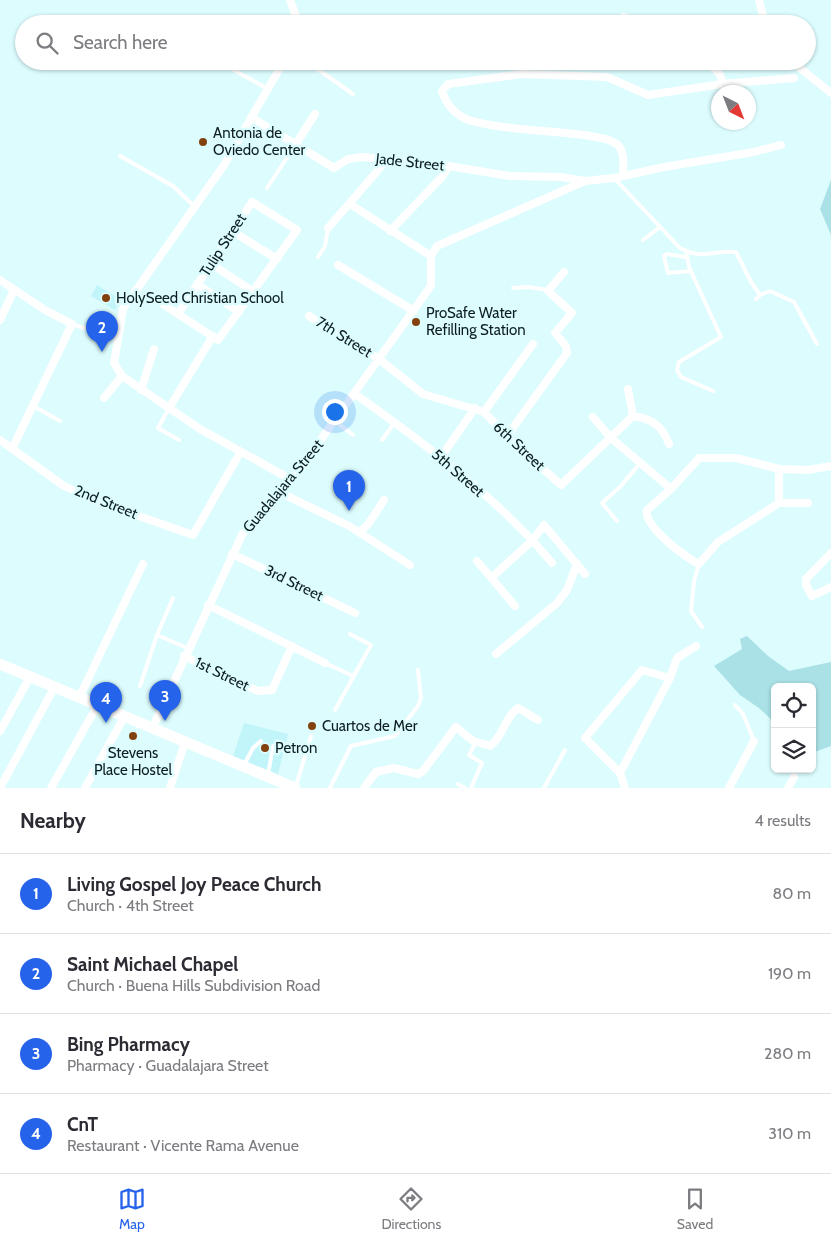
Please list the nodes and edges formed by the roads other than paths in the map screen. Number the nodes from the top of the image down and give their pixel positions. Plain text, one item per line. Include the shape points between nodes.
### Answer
1 (290, 0) edge
2 (760, 0) edge
3 (295, 15) edge
4 (763, 15) edge
5 (234, 70) edge
6 (279, 70) edge
7 (716, 70) edge
8 (802, 70) edge
9 (320, 71) edge
10 (794, 78) dead end
11 (722, 84) junction
12 (268, 89) junction
13 (831, 93) edge
14 (353, 94) dead end
15 (315, 114) dead end
16 (251, 117) junction
17 (296, 144) junction
18 (781, 145) dead end
19 (120, 156) dead end
20 (386, 161) junction
21 (449, 166) junction
22 (624, 176) junction
23 (614, 178) junction
24 (585, 181) junction
25 (267, 188) dead end
26 (350, 204) junction
27 (194, 207) junction
28 (660, 227) junction
29 (328, 228) joint
30 (232, 231) junction
31 (390, 231) junction
32 (643, 240) dead end
33 (686, 254) junction
34 (318, 256) dead end
35 (431, 256) junction
36 (277, 259) junction
37 (210, 264) junction
38 (338, 265) dead end
39 (691, 271) junction
40 (564, 272) dead end
41 (0, 280) edge
42 (197, 284) junction
43 (513, 288) dead end
44 (14, 290) junction
45 (548, 291) junction
46 (254, 292) junction
47 (760, 294) junction
48 (756, 299) dead end
49 (164, 305) dead end
50 (414, 311) junction
51 (239, 312) junction
52 (178, 314) junction
53 (309, 316) dead end
54 (0, 320) edge
55 (72, 324) junction
56 (99, 333) dead end
57 (216, 338) junction
58 (533, 344) dead end
59 (818, 344) dead end
60 (154, 349) dead end
61 (379, 359) junction
62 (122, 376) junction
63 (628, 389) dead end
64 (141, 390) junction
65 (713, 391) dead end
66 (355, 394) junction
67 (104, 398) dead end
68 (33, 406) junction
69 (170, 408) junction
70 (475, 408) junction
71 (484, 412) junction
72 (633, 416) junction
73 (593, 417) dead end
74 (60, 421) dead end
75 (336, 422) junction
76 (395, 422) junction
77 (354, 435) dead end
78 (507, 436) junction
79 (610, 437) junction
80 (0, 440) edge
81 (179, 440) dead end
82 (382, 440) dead end
83 (669, 444) dead end
84 (12, 449) junction
85 (441, 457) junction
86 (237, 458) dead end
87 (641, 462) junction
88 (831, 466) edge
89 (779, 469) junction
90 (292, 480) junction
91 (671, 489) junction
92 (281, 493) junction
93 (384, 500) dead end
94 (779, 502) junction
95 (808, 503) dead end
96 (617, 521) dead end
97 (360, 532) junction
98 (533, 540) junction
99 (831, 553) edge
100 (232, 554) junction
101 (477, 561) dead end
102 (552, 563) dead end
103 (143, 564) dead end
104 (577, 564) junction
105 (699, 564) junction
106 (410, 565) dead end
107 (585, 574) dead end
108 (492, 577) junction
109 (831, 587) edge
110 (173, 598) dead end
111 (208, 605) junction
112 (515, 606) dead end
113 (355, 613) dead end
114 (702, 627) dead end
115 (350, 634) dead end
116 (157, 635) junction
117 (292, 646) junction
118 (696, 646) dead end
119 (186, 652) junction
120 (496, 654) dead end
121 (325, 663) joint
122 (0, 664) edge
123 (418, 670) dead end
124 (352, 676) junction
125 (30, 677) junction
126 (670, 678) junction
127 (140, 686) dead end
128 (54, 688) junction
129 (79, 698) junction
130 (735, 705) dead end
131 (96, 706) junction
132 (335, 710) dead end
133 (124, 717) junction
134 (538, 720) dead end
135 (152, 729) junction
136 (0, 731) edge
137 (311, 736) dead end
138 (261, 741) dead end
139 (754, 741) joint
140 (185, 742) junction
141 (476, 742) junction
142 (273, 746) dead end
143 (565, 750) dead end
144 (243, 767) junction
145 (620, 773) junction
146 (794, 777) dead end
147 (272, 781) edge
148 (458, 784) dead end
149 (0, 788) edge
150 (51, 788) edge
151 (85, 788) edge
152 (170, 788) edge
153 (295, 788) edge
154 (330, 788) edge
155 (364, 788) edge
156 (465, 788) edge
157 (471, 788) edge
158 (544, 788) edge
159 (625, 788) edge
160 (729, 788) edge
161 (788, 788) edge

1 - 3 street
2 - 4 street
5 - 12 lane
6 - 12 street
7 - 11 street via 722,77
8 - 13 street
9 - 14 lane
10 - 11 street
11 - 22 street via 648,95 607,77 522,74 448,84 442,91 446,104 464,118 482,124 607,139 617,144 623,154
12 - 16 street
15 - 17 street
16 - 17 street, Jade Street
16 - 27 street via 224,165
17 - 20 street, Jade Street via 334,168 348,159 362,157
17 - 25 lane
18 - 22 street
19 - 27 lane via 182,192
20 - 21 street, Jade Street
20 - 26 street
21 - 24 street, Jade Street via 510,176
21 - 31 street
22 - 23 street
23 - 24 street
23 - 28 lane
24 - 35 street via 437,246
26 - 29 street
26 - 31 street
27 - 62 street via 123,308 114,363
28 - 32 lane
28 - 33 lane
29 - 34 lane
30 - 36 street
30 - 36 street, Tulip Street via 252,202 297,230
30 - 37 street, Tulip Street
31 - 35 street
33 - 39 lane
33 - 39 lane via 664,256 668,273
33 - 47 lane via 703,256 722,250 736,252
35 - 50 street, Guadalajara Street via 431,285
36 - 46 street
37 - 42 street, Tulip Street
37 - 46 street
38 - 50 street
39 - 65 lane via 721,337 679,362 677,370 681,376
40 - 45 street
41 - 44 street
42 - 51 street
42 - 52 street, Tulip Street
43 - 45 lane
44 - 54 street
44 - 55 street
45 - 78 street via 572,313 555,334 566,346 567,353
46 - 51 street
47 - 48 lane
47 - 59 lane via 770,291 794,302
49 - 52 street
50 - 61 street, Guadalajara Street
51 - 57 street
52 - 57 street
53 - 61 street, 7th Street
55 - 56 lane
55 - 68 street
57 - 69 street
58 - 71 street
60 - 64 street
61 - 66 street, Guadalajara Street
61 - 70 street, 6th Street via 423,394
62 - 64 street
62 - 67 street
63 - 72 street
64 - 69 street
66 - 75 street, Guadalajara Street
66 - 76 street, 5th Street
68 - 74 lane
68 - 84 street
69 - 81 lane via 158,428
69 - 90 street via 200,429
70 - 71 street, 6th Street
70 - 85 street
71 - 78 street, 6th Street
72 - 79 street, 6th Street
72 - 83 street via 659,426
73 - 79 street
75 - 77 lane
75 - 90 street, Guadalajara Street
76 - 82 lane
76 - 85 street, 5th Street
78 - 79 street, 6th Street via 561,485
79 - 87 street
80 - 84 street, 2nd Street
84 - 86 street, 2nd Street via 64,486 93,500 193,535
85 - 98 street, 5th Street
87 - 91 street
87 - 96 lane via 620,488 602,503
88 - 89 street via 808,470
89 - 91 street via 736,458 699,458
89 - 94 street
90 - 92 street, Guadalajara Street
91 - 105 street via 647,510 648,520 680,553
92 - 97 street
92 - 100 street, Guadalajara Street via 251,522
93 - 97 street
94 - 95 street
94 - 105 street via 718,542
97 - 106 street
98 - 102 street, 5th Street
98 - 104 street via 544,525
98 - 108 street
99 - 109 street via 806,579 812,596
100 - 111 street, Guadalajara Street
100 - 113 street, 3rd Street
101 - 108 street
103 - 129 street
104 - 107 street
104 - 120 street via 567,590 557,603
105 - 114 lane via 691,611
108 - 112 street
110 - 116 lane
111 - 117 street
111 - 119 street, Guadalajara Street
115 - 124 lane via 371,645
116 - 119 lane
116 - 127 lane
117 - 119 street, 1st Street via 272,690 258,691
117 - 121 street
118 - 126 street via 677,658
119 - 135 street, Guadalajara Street
121 - 124 lane
122 - 125 main road
123 - 154 lane via 421,698 409,719 395,736 351,746
124 - 132 lane
125 - 128 main road
125 - 136 street
126 - 145 street
126 - 145 street via 642,670 585,738
128 - 129 main road
128 - 149 street
129 - 131 main road
130 - 139 lane via 743,714
131 - 133 main road
131 - 150 street
133 - 135 main road
133 - 151 street
134 - 141 street via 518,708 493,745
135 - 140 main road
137 - 153 lane
138 - 144 lane via 253,748
139 - 160 street
140 - 144 main road
140 - 152 street
141 - 155 street via 456,727 423,771 412,774 394,768 376,772
141 - 157 lane via 469,755 482,763
142 - 147 lane
143 - 158 lane
144 - 147 main road
145 - 159 street
146 - 161 street
147 - 153 main road
148 - 156 lane

